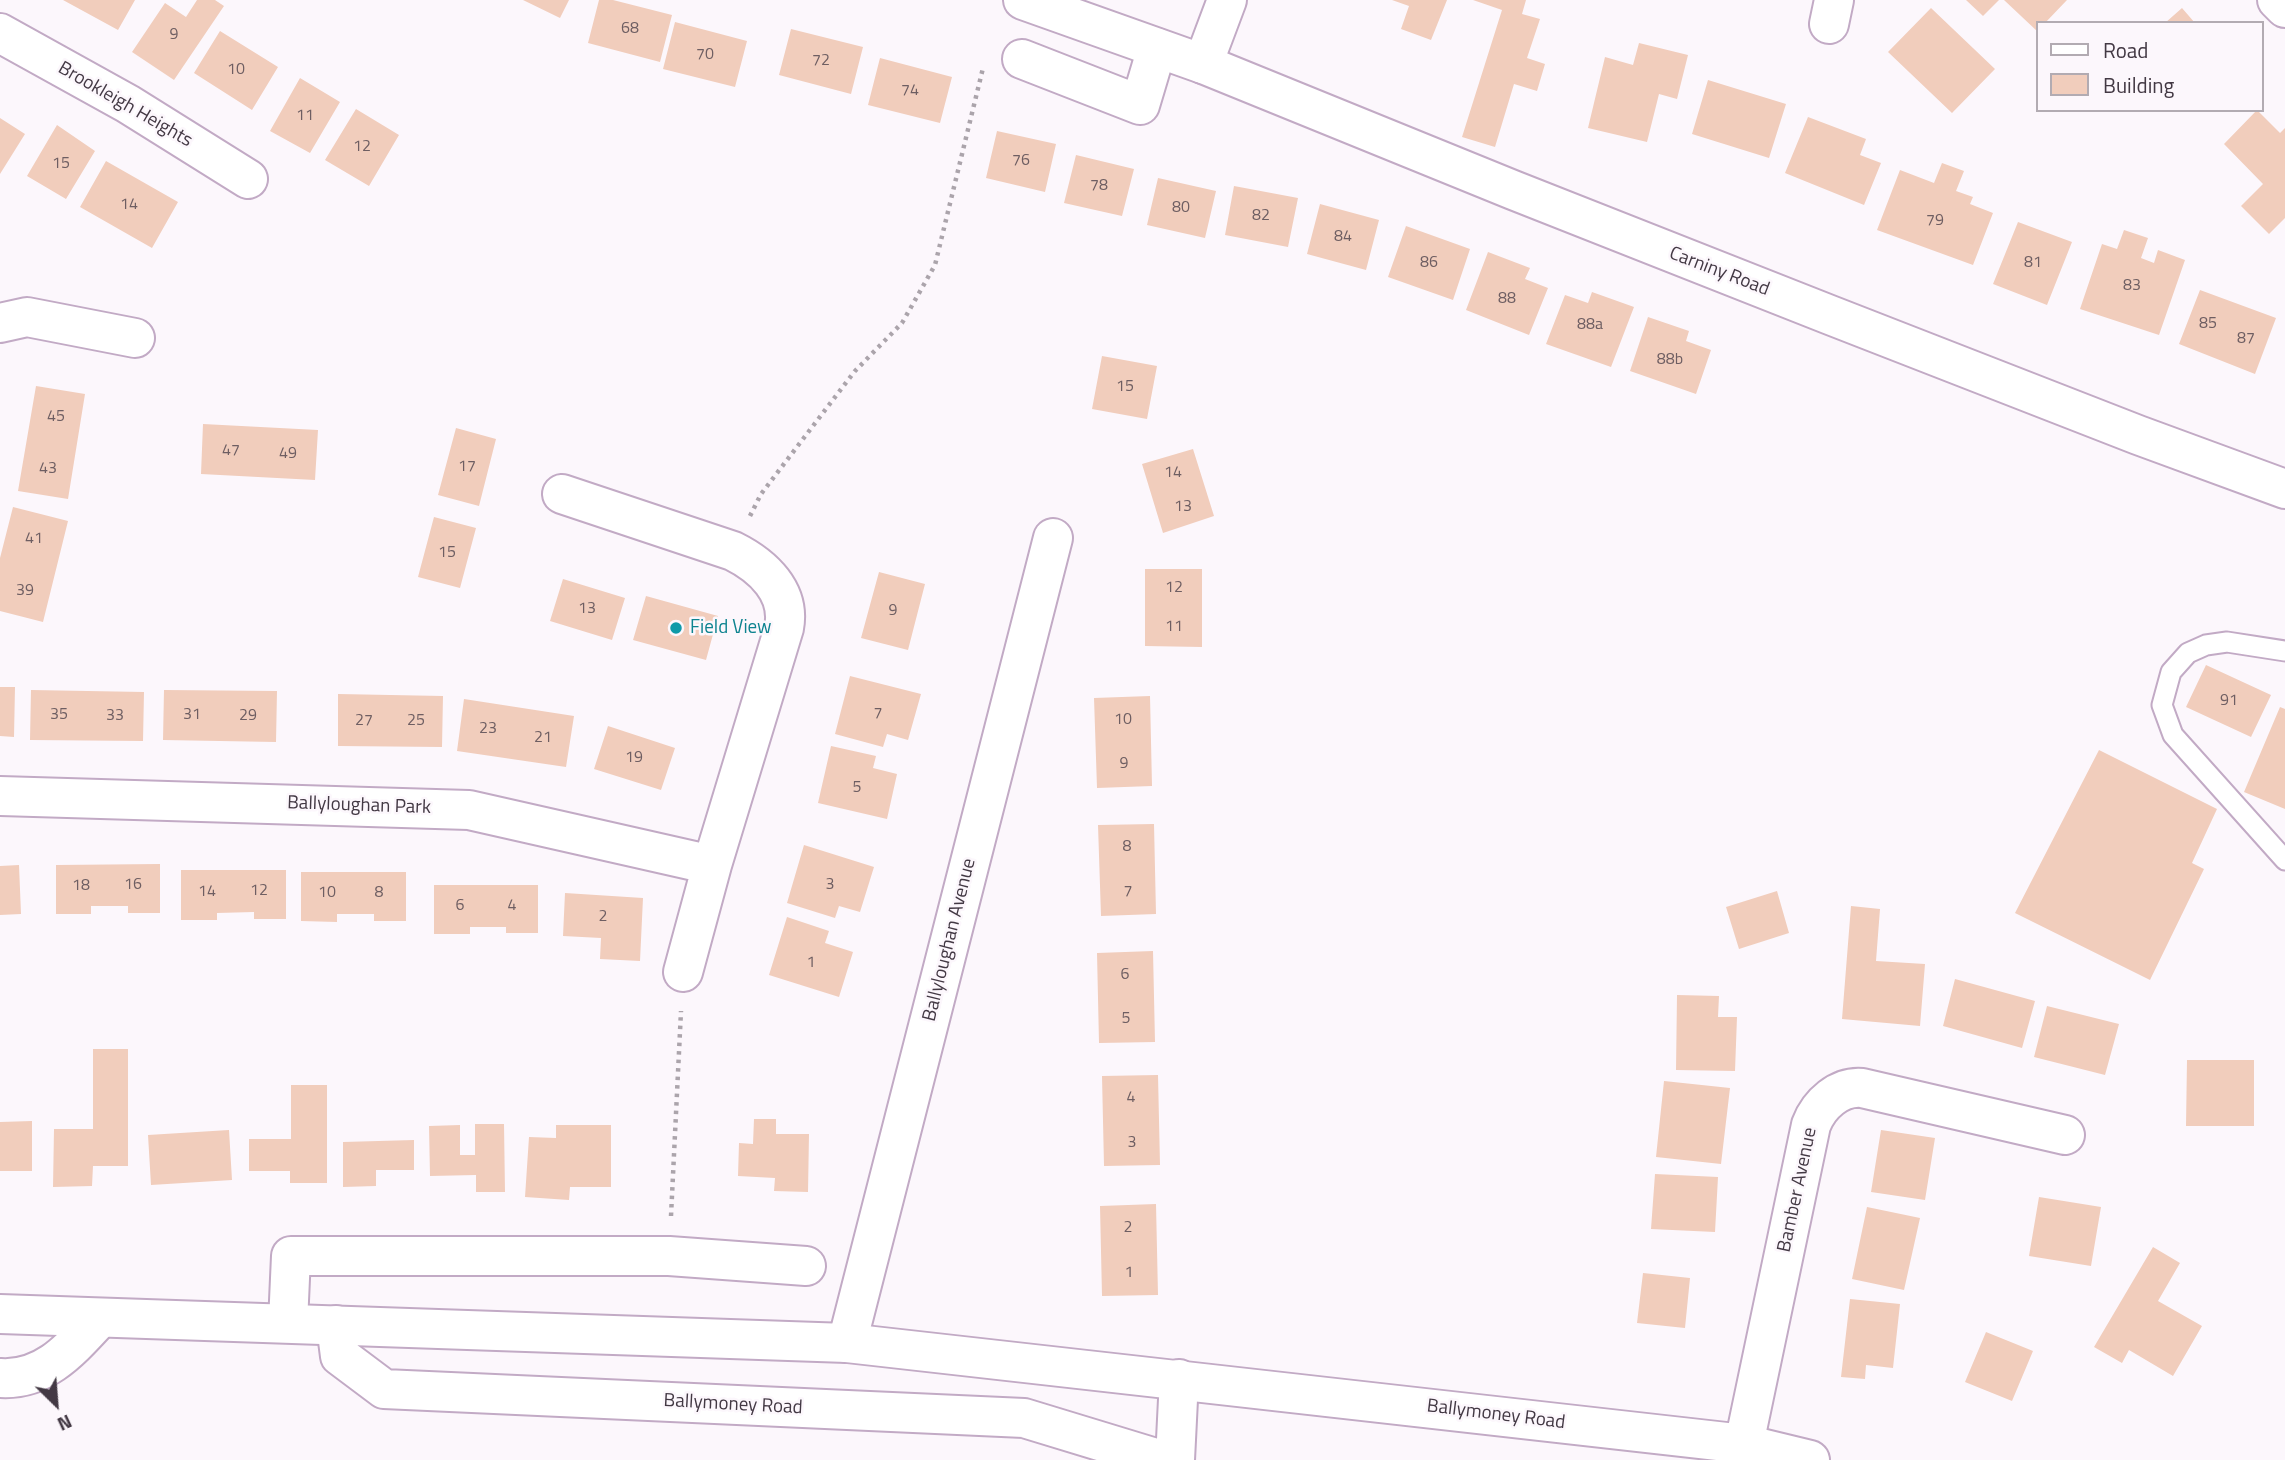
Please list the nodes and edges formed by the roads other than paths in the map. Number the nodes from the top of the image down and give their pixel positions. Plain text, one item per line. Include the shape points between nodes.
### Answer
1 (1023, 0) edge
2 (1227, 0) edge
3 (2277, 0) edge
4 (2285, 8) edge
5 (0, 33) edge
6 (1157, 48) junction
7 (1022, 59) dead end
8 (1203, 64) junction
9 (248, 178) dead end
10 (0, 323) edge
11 (135, 338) dead end
12 (2285, 489) edge
13 (562, 494) dead end
14 (1053, 538) dead end
15 (2285, 651) edge
16 (0, 796) edge
17 (2285, 860) edge
18 (712, 865) junction
19 (683, 972) road end
20 (2065, 1135) dead end
21 (806, 1266) dead end
22 (0, 1314) edge
23 (100, 1318) junction
24 (288, 1323) junction
25 (336, 1325) junction
26 (847, 1343) junction
27 (0, 1378) edge
28 (1179, 1379) junction
29 (1744, 1444) junction
30 (1162, 1460) edge
31 (1175, 1460) edge
32 (1810, 1460) edge

1 - 6 street, Carniny Road
2 - 8 street
3 - 4 street
5 - 9 street, Brookleigh Heights
6 - 7 street via 1140,105
6 - 8 street, Carniny Road
8 - 12 street, Carniny Road via 1830,315
10 - 11 street via 27,317
13 - 18 street via 733,551 758,565 783,599 784,628
14 - 26 street, Ballyloughan Avenue
15 - 17 lane via 2227,642 2206,645 2188,653 2171,672 2162,705 2173,735
16 - 18 street, Ballyloughan Park via 469,810
18 - 19 street
20 - 29 street, Bamber Avenue via 1862,1088 1845,1089 1830,1098 1811,1125
21 - 24 street via 669,1256 291,1256
22 - 23 street, Ballymoney Road
23 - 24 street, Ballymoney Road
23 - 27 street via 60,1360 37,1373
24 - 25 street, Ballymoney Road
25 - 26 street, Ballymoney Road
25 - 30 street, Ballymoney Road via 340,1356 384,1389 1024,1418
26 - 28 street, Ballymoney Road
28 - 29 street, Ballymoney Road
28 - 31 street
29 - 32 street, Ballymoney Road

